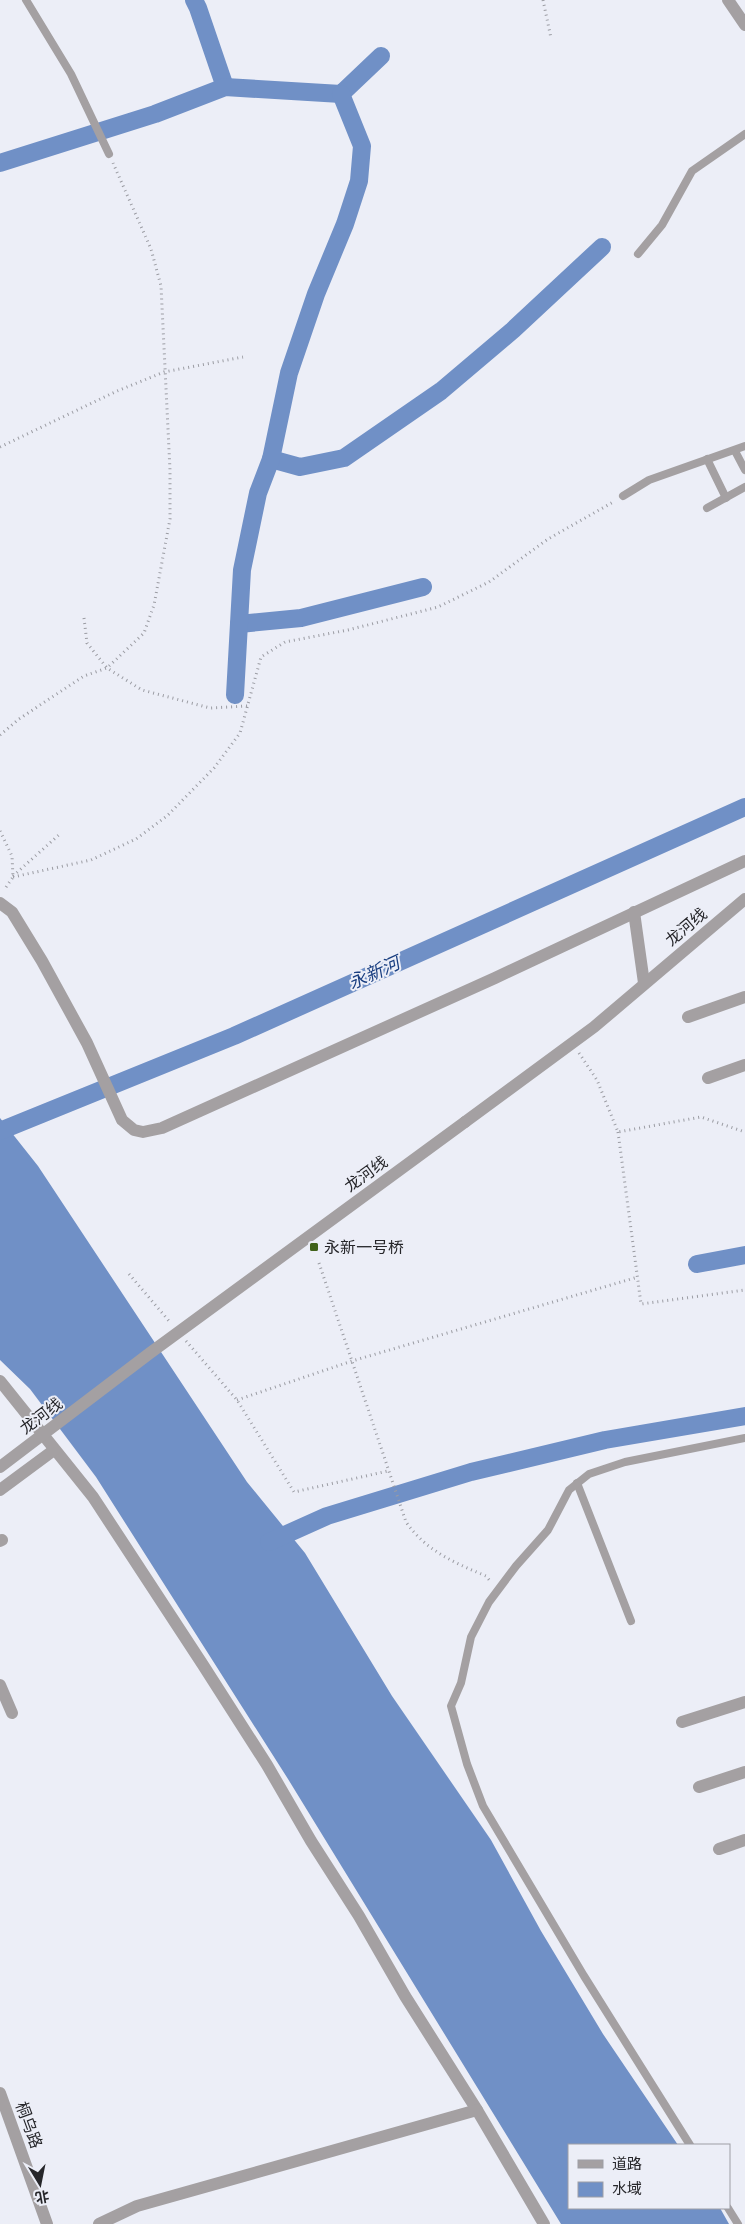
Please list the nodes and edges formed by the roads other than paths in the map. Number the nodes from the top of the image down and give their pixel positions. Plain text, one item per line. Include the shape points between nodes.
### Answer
1 (26, 0) edge
2 (732, 1) edge
3 (745, 25) edge
4 (745, 134) edge
5 (109, 154) road end
6 (638, 254) dead end
7 (745, 446) edge
8 (735, 451) junction
9 (707, 459) junction
10 (745, 470) edge
11 (745, 487) edge
12 (623, 496) road end
13 (726, 498) junction
14 (707, 508) dead end
15 (745, 861) edge
16 (745, 899) edge
17 (0, 903) edge
18 (634, 912) junction
19 (644, 983) junction
20 (745, 998) edge
21 (688, 1017) dead end
22 (745, 1065) edge
23 (708, 1078) dead end
24 (0, 1381) edge
25 (745, 1438) edge
26 (54, 1450) junction
27 (0, 1467) edge
28 (577, 1483) junction
29 (0, 1490) edge
30 (631, 1621) dead end
31 (0, 1685) edge
32 (745, 1702) edge
33 (12, 1713) dead end
34 (682, 1722) dead end
35 (745, 1772) edge
36 (699, 1787) dead end
37 (745, 1840) edge
38 (719, 1849) dead end
39 (0, 2093) edge
40 (3, 2107) edge
41 (477, 2110) junction
42 (689, 2144) edge
43 (729, 2209) edge
44 (48, 2224) edge
45 (99, 2224) edge
46 (544, 2224) edge
47 (738, 2224) edge

1 - 5 lane via 71,74
2 - 3 street
4 - 6 lane via 692,171 662,225
7 - 8 lane
8 - 9 lane
8 - 10 lane
9 - 12 lane via 649,480
9 - 13 lane
11 - 13 lane
13 - 14 lane
15 - 18 street
16 - 19 street, 龙河线
17 - 18 street via 12,912 42,960 92,1054 122,1120 134,1130 143,1132 162,1128
18 - 19 street
19 - 27 street, 龙河线, bridge via 573,1043
20 - 21 street
22 - 23 street
24 - 26 street
25 - 28 lane via 625,1462 589,1474
26 - 29 street
26 - 41 street via 125,1544 268,1765 311,1841
28 - 30 lane
28 - 42 lane via 569,1490 548,1530 489,1602 471,1637 461,1683 451,1706 483,1806
31 - 33 street
32 - 34 street
35 - 36 street
37 - 38 street
39 - 40 street, 桐乌路
40 - 44 street, 桐乌路
41 - 45 street via 137,2206
41 - 46 street
43 - 47 lane

